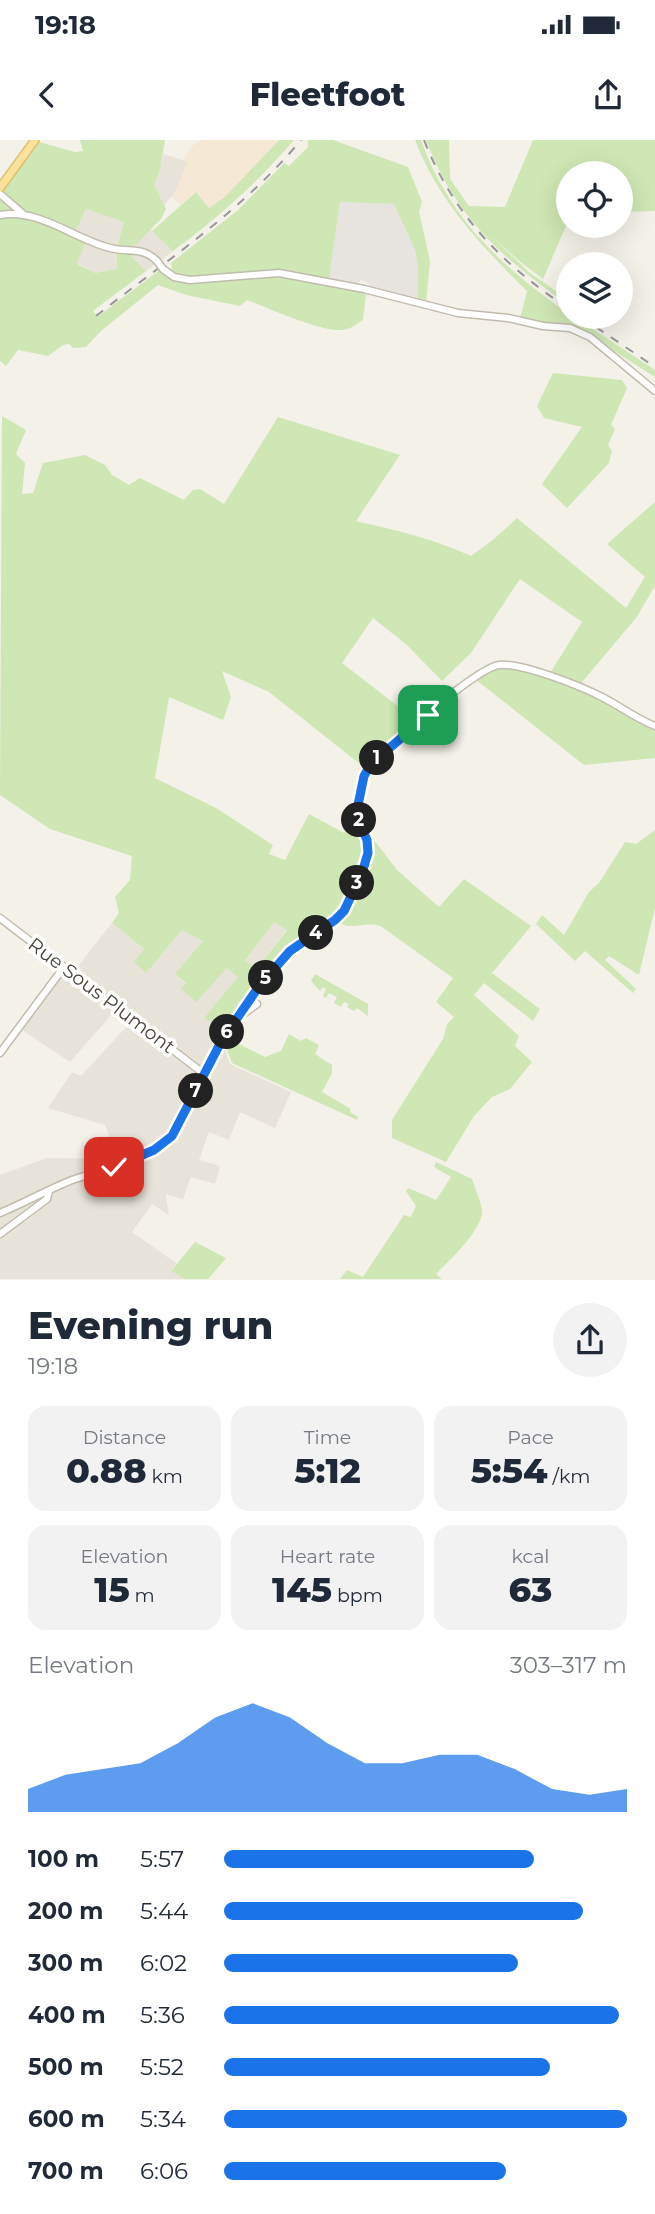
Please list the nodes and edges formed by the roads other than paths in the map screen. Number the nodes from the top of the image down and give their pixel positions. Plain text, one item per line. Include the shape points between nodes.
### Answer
1 (35, 140) edge
2 (0, 188) edge
3 (0, 194) edge
4 (22, 213) junction
5 (0, 215) edge
6 (655, 391) edge
7 (655, 726) edge
8 (0, 918) edge
9 (64, 967) junction
10 (257, 1004) dead end
11 (237, 1018) junction
12 (0, 1053) edge
13 (204, 1073) junction
14 (49, 1191) junction
15 (0, 1213) edge
16 (0, 1234) edge

1 - 2 main road
3 - 4 street
4 - 5 street
4 - 6 street, bridge via 105,247 145,252 178,279 279,273 458,313 570,328 590,337
7 - 11 street via 593,693 536,671 503,664 481,672 369,768 357,810 368,853 346,907 286,955
8 - 9 street, Rue Sous Plumont
9 - 12 street
9 - 13 street, Rue Sous Plumont
10 - 11 street
11 - 13 street
13 - 14 street via 178,1126 162,1145
14 - 15 street
14 - 16 street via 47,1199

